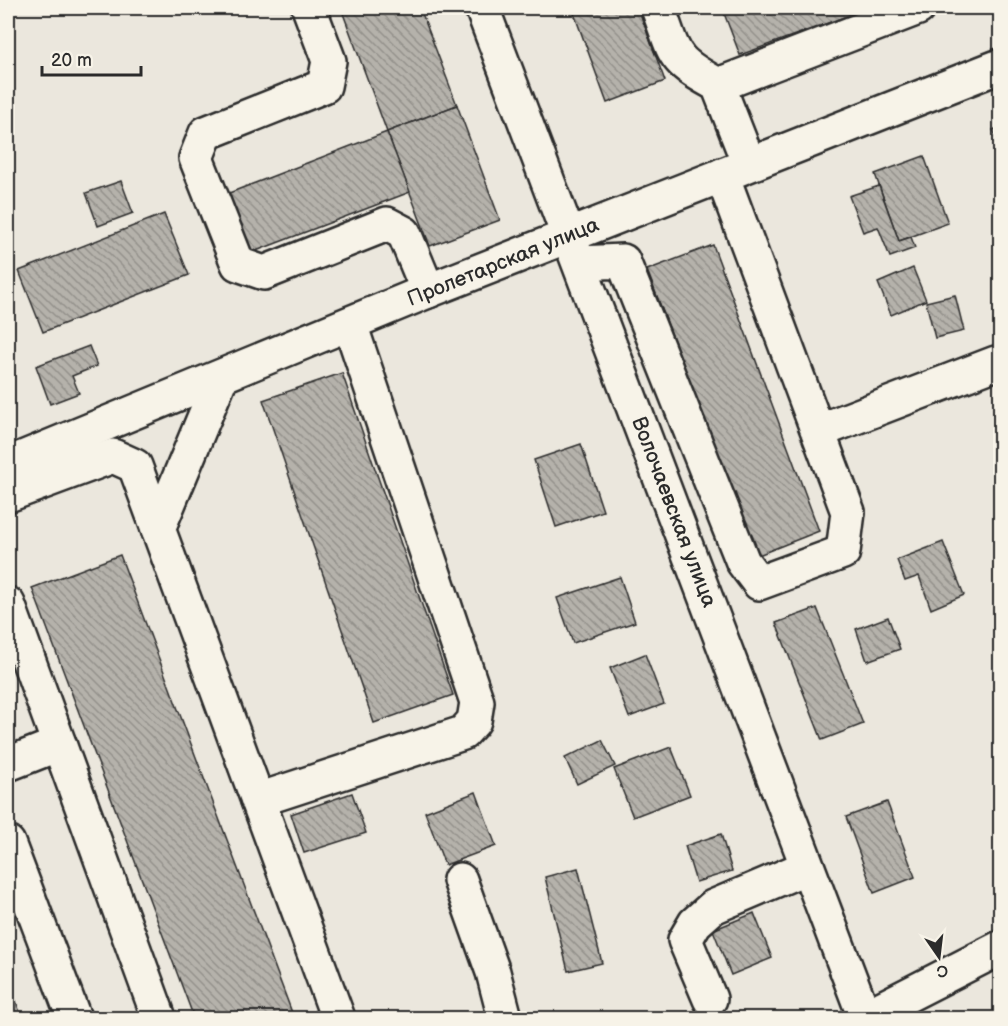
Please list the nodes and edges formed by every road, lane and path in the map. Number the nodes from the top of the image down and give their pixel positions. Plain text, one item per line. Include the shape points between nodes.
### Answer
1 (309, 8) edge
2 (482, 8) edge
3 (658, 8) edge
4 (918, 8) edge
5 (1000, 66) edge
6 (718, 85) junction
7 (736, 170) junction
8 (575, 249) junction
9 (428, 291) junction
10 (350, 324) junction
11 (1000, 364) edge
12 (221, 377) junction
13 (819, 431) junction
14 (8, 465) edge
15 (8, 495) edge
16 (158, 529) junction
17 (8, 604) edge
18 (59, 744) junction
19 (8, 764) edge
20 (258, 800) junction
21 (8, 843) edge
22 (807, 867) junction
23 (460, 880) dead end
24 (1000, 948) edge
25 (710, 999) dead end
26 (74, 1018) edge
27 (159, 1018) edge
28 (338, 1018) edge
29 (505, 1018) edge
30 (864, 1018) edge

1 - 9 street via 330,61 324,86 206,133 196,158 238,264 264,273 387,224 404,233
2 - 8 street, Волочаевская улица
3 - 6 street via 676,58
4 - 6 street
5 - 7 street, Пролетарская улица
6 - 7 street
7 - 8 street, Пролетарская улица
7 - 13 street
8 - 9 street, Пролетарская улица
8 - 13 street via 623,261 743,562 759,583 843,552 848,512
8 - 22 street, Волочаевская улица
9 - 10 street, Пролетарская улица
10 - 12 street, Пролетарская улица
10 - 20 street via 477,702 474,721 463,733
11 - 13 street
12 - 14 street, Пролетарская улица
12 - 16 street
15 - 16 street via 112,456 135,466
16 - 20 street
17 - 18 street
18 - 19 street
18 - 27 street
20 - 28 street
21 - 26 street
22 - 25 street via 713,908 695,923 685,940
22 - 30 street, Волочаевская улица
23 - 29 street
24 - 30 street

